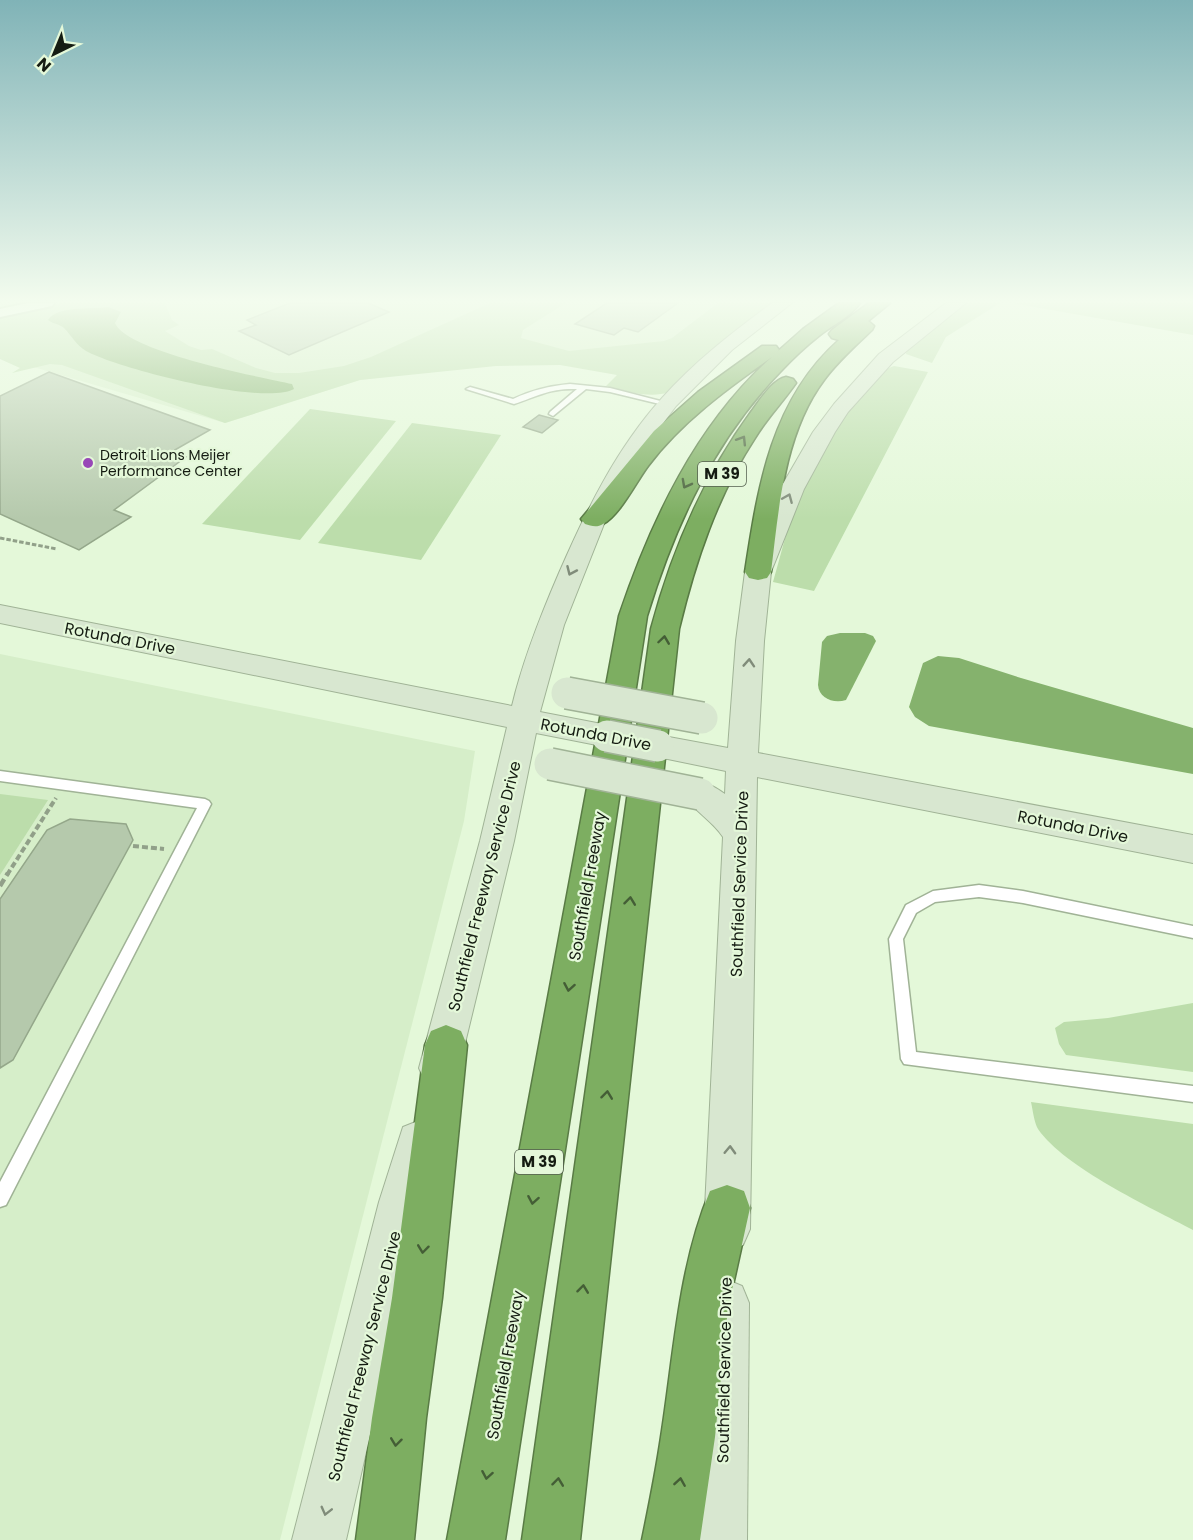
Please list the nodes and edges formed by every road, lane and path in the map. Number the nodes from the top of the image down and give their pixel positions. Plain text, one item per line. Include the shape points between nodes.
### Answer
1 (697, 375) edge
2 (735, 375) edge
3 (766, 375) edge
4 (794, 375) edge
5 (817, 375) edge
6 (871, 375) edge
7 (584, 387) junction
8 (470, 389) dead end
9 (668, 404) junction
10 (553, 414) dead end
11 (594, 519) junction
12 (0, 538) edge
13 (57, 549) dead end
14 (758, 572) junction
15 (0, 614) edge
16 (538, 663) junction
17 (747, 694) junction
18 (538, 722) junction
19 (742, 763) junction
20 (0, 776) edge
21 (509, 787) junction
22 (58, 796) dead end
23 (740, 837) junction
24 (133, 846) dead end
25 (165, 849) dead end
26 (1193, 849) edge
27 (0, 886) edge
28 (1193, 932) edge
29 (446, 1045) junction
30 (1193, 1094) edge
31 (0, 1199) edge
32 (727, 1208) junction
33 (319, 1540) edge
34 (385, 1540) edge
35 (476, 1540) edge
36 (551, 1540) edge
37 (671, 1540) edge
38 (720, 1540) edge

1 - 9 main road, Southfield Freeway Service Drive
2 - 11 highway via 693,406 646,453 610,505
3 -> 35 highway, Southfield Freeway / M 39 via 725,420 701,455 676,502 633,616
36 -> 4 highway, M 39 via 665,629 691,541 710,498 751,425
5 - 14 highway via 794,411 767,501
14 -> 6 main road, Southfield Service Drive via 792,489 824,432
7 - 8 lane via 524,395 514,402
7 - 9 lane
7 - 10 lane
9 - 11 main road, Southfield Freeway Service Drive via 632,450
11 -> 16 main road, Southfield Freeway Service Drive
12 - 13 path
17 -> 14 main road, Southfield Service Drive
15 - 18 main road, Rotunda Drive
16 - 17 main road, bridge via 544,676 567,693 702,718 720,717
16 - 18 main road, Southfield Freeway Service Drive
17 - 19 main road, Southfield Service Drive
18 - 19 main road, Rotunda Drive, bridge
18 - 21 main road, Southfield Freeway Service Drive
19 - 23 main road, Southfield Service Drive
19 - 26 main road, Rotunda Drive
20 - 31 lane via 205,804
21 - 23 main road, bridge via 528,769 550,764 700,794 731,818
21 - 29 main road, Southfield Freeway Service Drive
22 - 27 path
32 -> 23 main road, Southfield Service Drive
24 - 25 path
28 - 30 lane via 980,891 933,897 911,909 896,939 909,1059
29 -> 33 main road, Southfield Freeway Service Drive via 401,1202
29 -> 34 highway
37 -> 32 highway via 703,1308
32 - 38 main road, Southfield Service Drive

